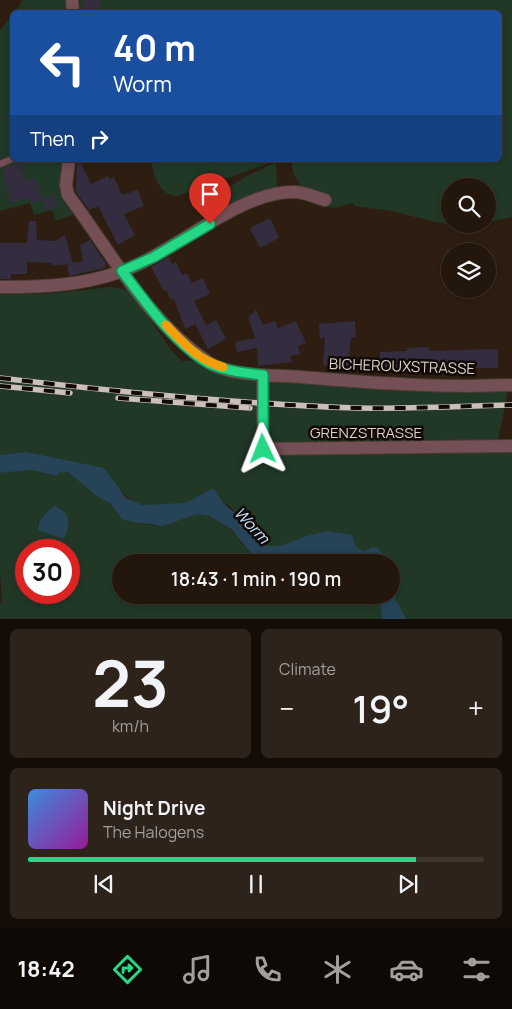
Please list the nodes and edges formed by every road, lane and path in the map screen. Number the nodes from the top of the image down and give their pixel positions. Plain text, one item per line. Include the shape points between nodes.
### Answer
1 (69, 162) edge
2 (325, 200) dead end
3 (122, 271) junction
4 (0, 287) edge
5 (263, 375) junction
6 (512, 384) edge
7 (512, 446) edge

1 - 3 street via 68,195
2 - 3 street via 293,191 265,197 224,215 154,257
3 - 4 street via 58,286
3 - 5 street via 184,345 210,364
5 - 6 street, BICHEROUXSTRASSE via 458,387
5 - 7 street, GRENZSTRASSE via 263,449

